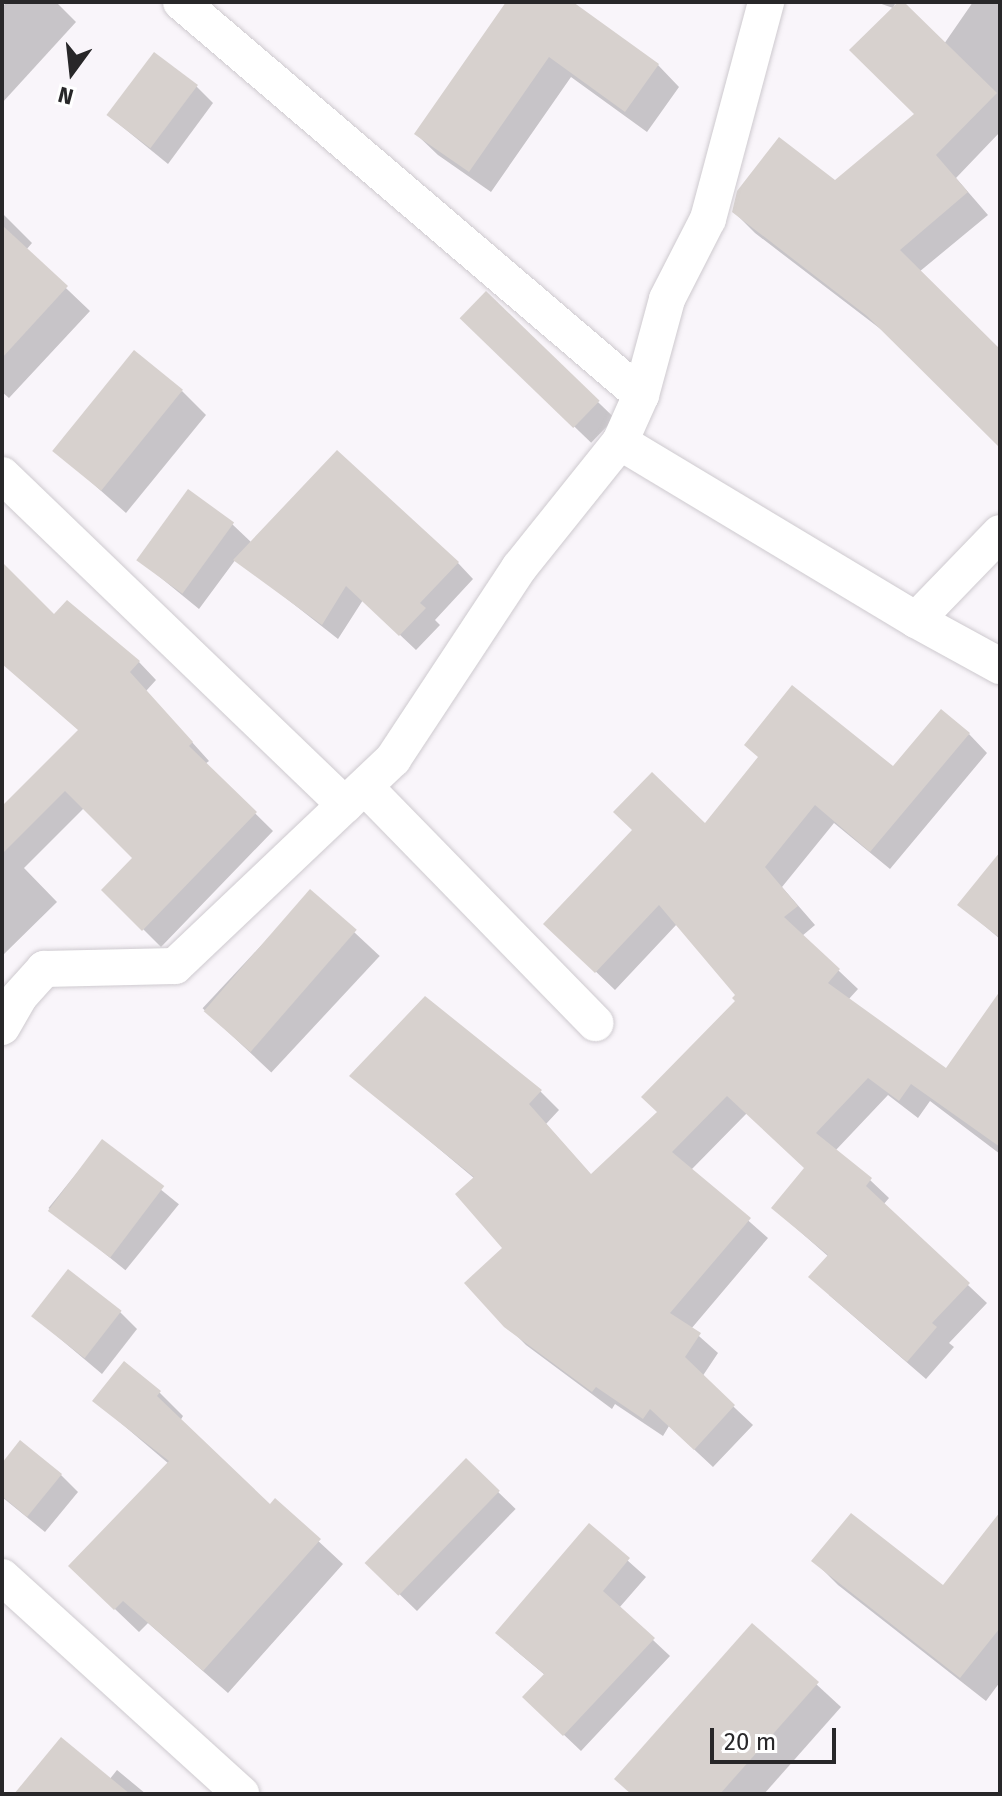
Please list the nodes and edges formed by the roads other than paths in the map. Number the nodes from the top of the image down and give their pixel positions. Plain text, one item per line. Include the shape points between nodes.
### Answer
1 (181, 2) edge
2 (766, 2) edge
3 (641, 395) junction
4 (620, 442) junction
5 (2, 475) edge
6 (1000, 533) edge
7 (916, 620) junction
8 (1000, 666) edge
9 (355, 796) junction
10 (595, 1023) dead end
11 (2, 1027) edge
12 (2, 1577) edge
13 (241, 1794) edge

1 - 3 street
2 - 3 street via 708,219 667,299
3 - 4 street
4 - 7 street
4 - 9 street via 519,568 393,759
5 - 9 street
6 - 7 street
7 - 8 street
9 - 10 street
9 - 11 street via 175,966 44,969
12 - 13 street

